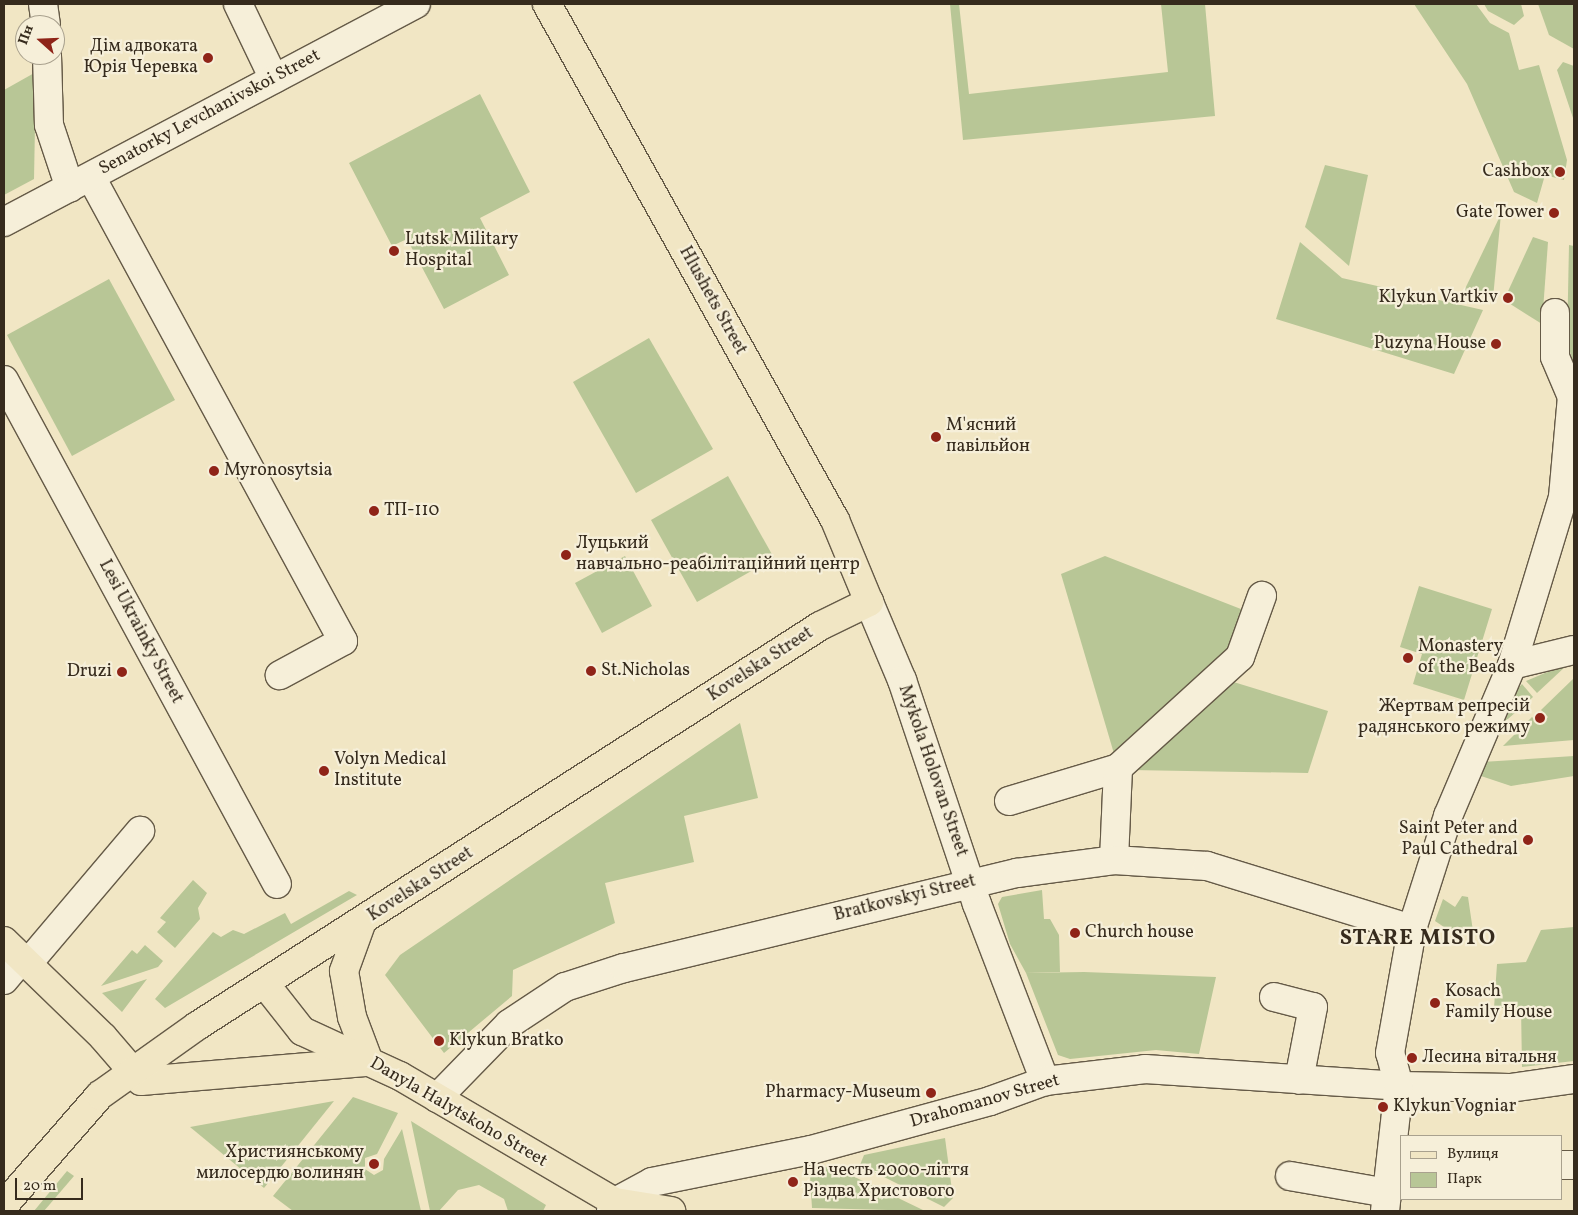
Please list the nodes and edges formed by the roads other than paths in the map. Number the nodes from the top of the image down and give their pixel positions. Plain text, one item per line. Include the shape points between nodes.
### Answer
1 (238, 4) edge
2 (416, 4) edge
3 (547, 4) edge
4 (47, 65) edge
5 (274, 78) junction
6 (80, 183) junction
7 (4, 222) edge
8 (1555, 313) dead end
9 (4, 380) edge
10 (1573, 397) edge
11 (1569, 495) edge
12 (1262, 596) dead end
13 (869, 602) junction
14 (1574, 650) edge
15 (1512, 665) junction
16 (280, 675) dead end
17 (1118, 768) junction
18 (1008, 801) dead end
19 (140, 832) dead end
20 (1114, 860) junction
21 (970, 883) junction
22 (277, 884) dead end
23 (361, 924) junction
24 (1412, 929) junction
25 (19, 953) edge
26 (4, 980) edge
27 (265, 984) junction
28 (1274, 997) dead end
29 (369, 1062) junction
30 (133, 1072) junction
31 (1574, 1079) edge
32 (1045, 1080) junction
33 (1299, 1080) junction
34 (1399, 1086) junction
35 (437, 1098) junction
36 (1396, 1155) edge
37 (1290, 1176) dead end
38 (1386, 1202) edge
39 (4, 1205) edge
40 (613, 1207) edge
41 (671, 1211) edge

1 - 5 street
2 - 5 street, Senatorky Levchanivskoi Street
3 - 13 main road, Hlushets Street via 835,520
4 - 6 street via 49,125
5 - 6 street, Senatorky Levchanivskoi Street
6 - 7 street, Senatorky Levchanivskoi Street
6 - 16 street via 343,641
8 - 10 street via 1555,357
9 - 22 street, Lesi Ukrainky Street
10 - 11 street
11 - 15 street
12 - 17 street via 1240,657
13 - 21 street, Mykola Holovan Street via 902,680
13 - 23 main road, Kovelska Street via 820,626
14 - 15 street
15 - 24 street via 1448,816
17 - 18 street
17 - 20 street
19 - 25 street
20 - 21 street, Bratkovskyi Street
20 - 24 street, Bratkovskyi Street via 1207,866
21 - 32 street, Mykola Holovan Street
21 - 35 street, Bratkovskyi Street via 566,987 509,1024
23 - 27 main road, Kovelska Street
23 - 29 main road via 344,971 352,1017
24 - 34 street via 1390,1053
25 - 26 street
25 - 30 main road
27 - 29 main road, Danyla Halytskoho Street via 302,1032
27 - 30 main road, Kovelska Street
28 - 33 street via 1313,1007
29 - 30 main road via 141,1081
29 - 35 main road, Danyla Halytskoho Street
30 - 39 main road, Kovelska Street via 100,1095
31 - 34 street, Drahomanov Street via 1510,1088
32 - 33 street, Drahomanov Street via 1145,1069
32 - 40 street, Drahomanov Street via 990,1101 811,1150 652,1182
33 - 34 street, Drahomanov Street
34 - 36 street
35 - 40 main road, Danyla Halytskoho Street
36 - 38 street
37 - 38 street
40 - 41 main road, Danyla Halytskoho Street

